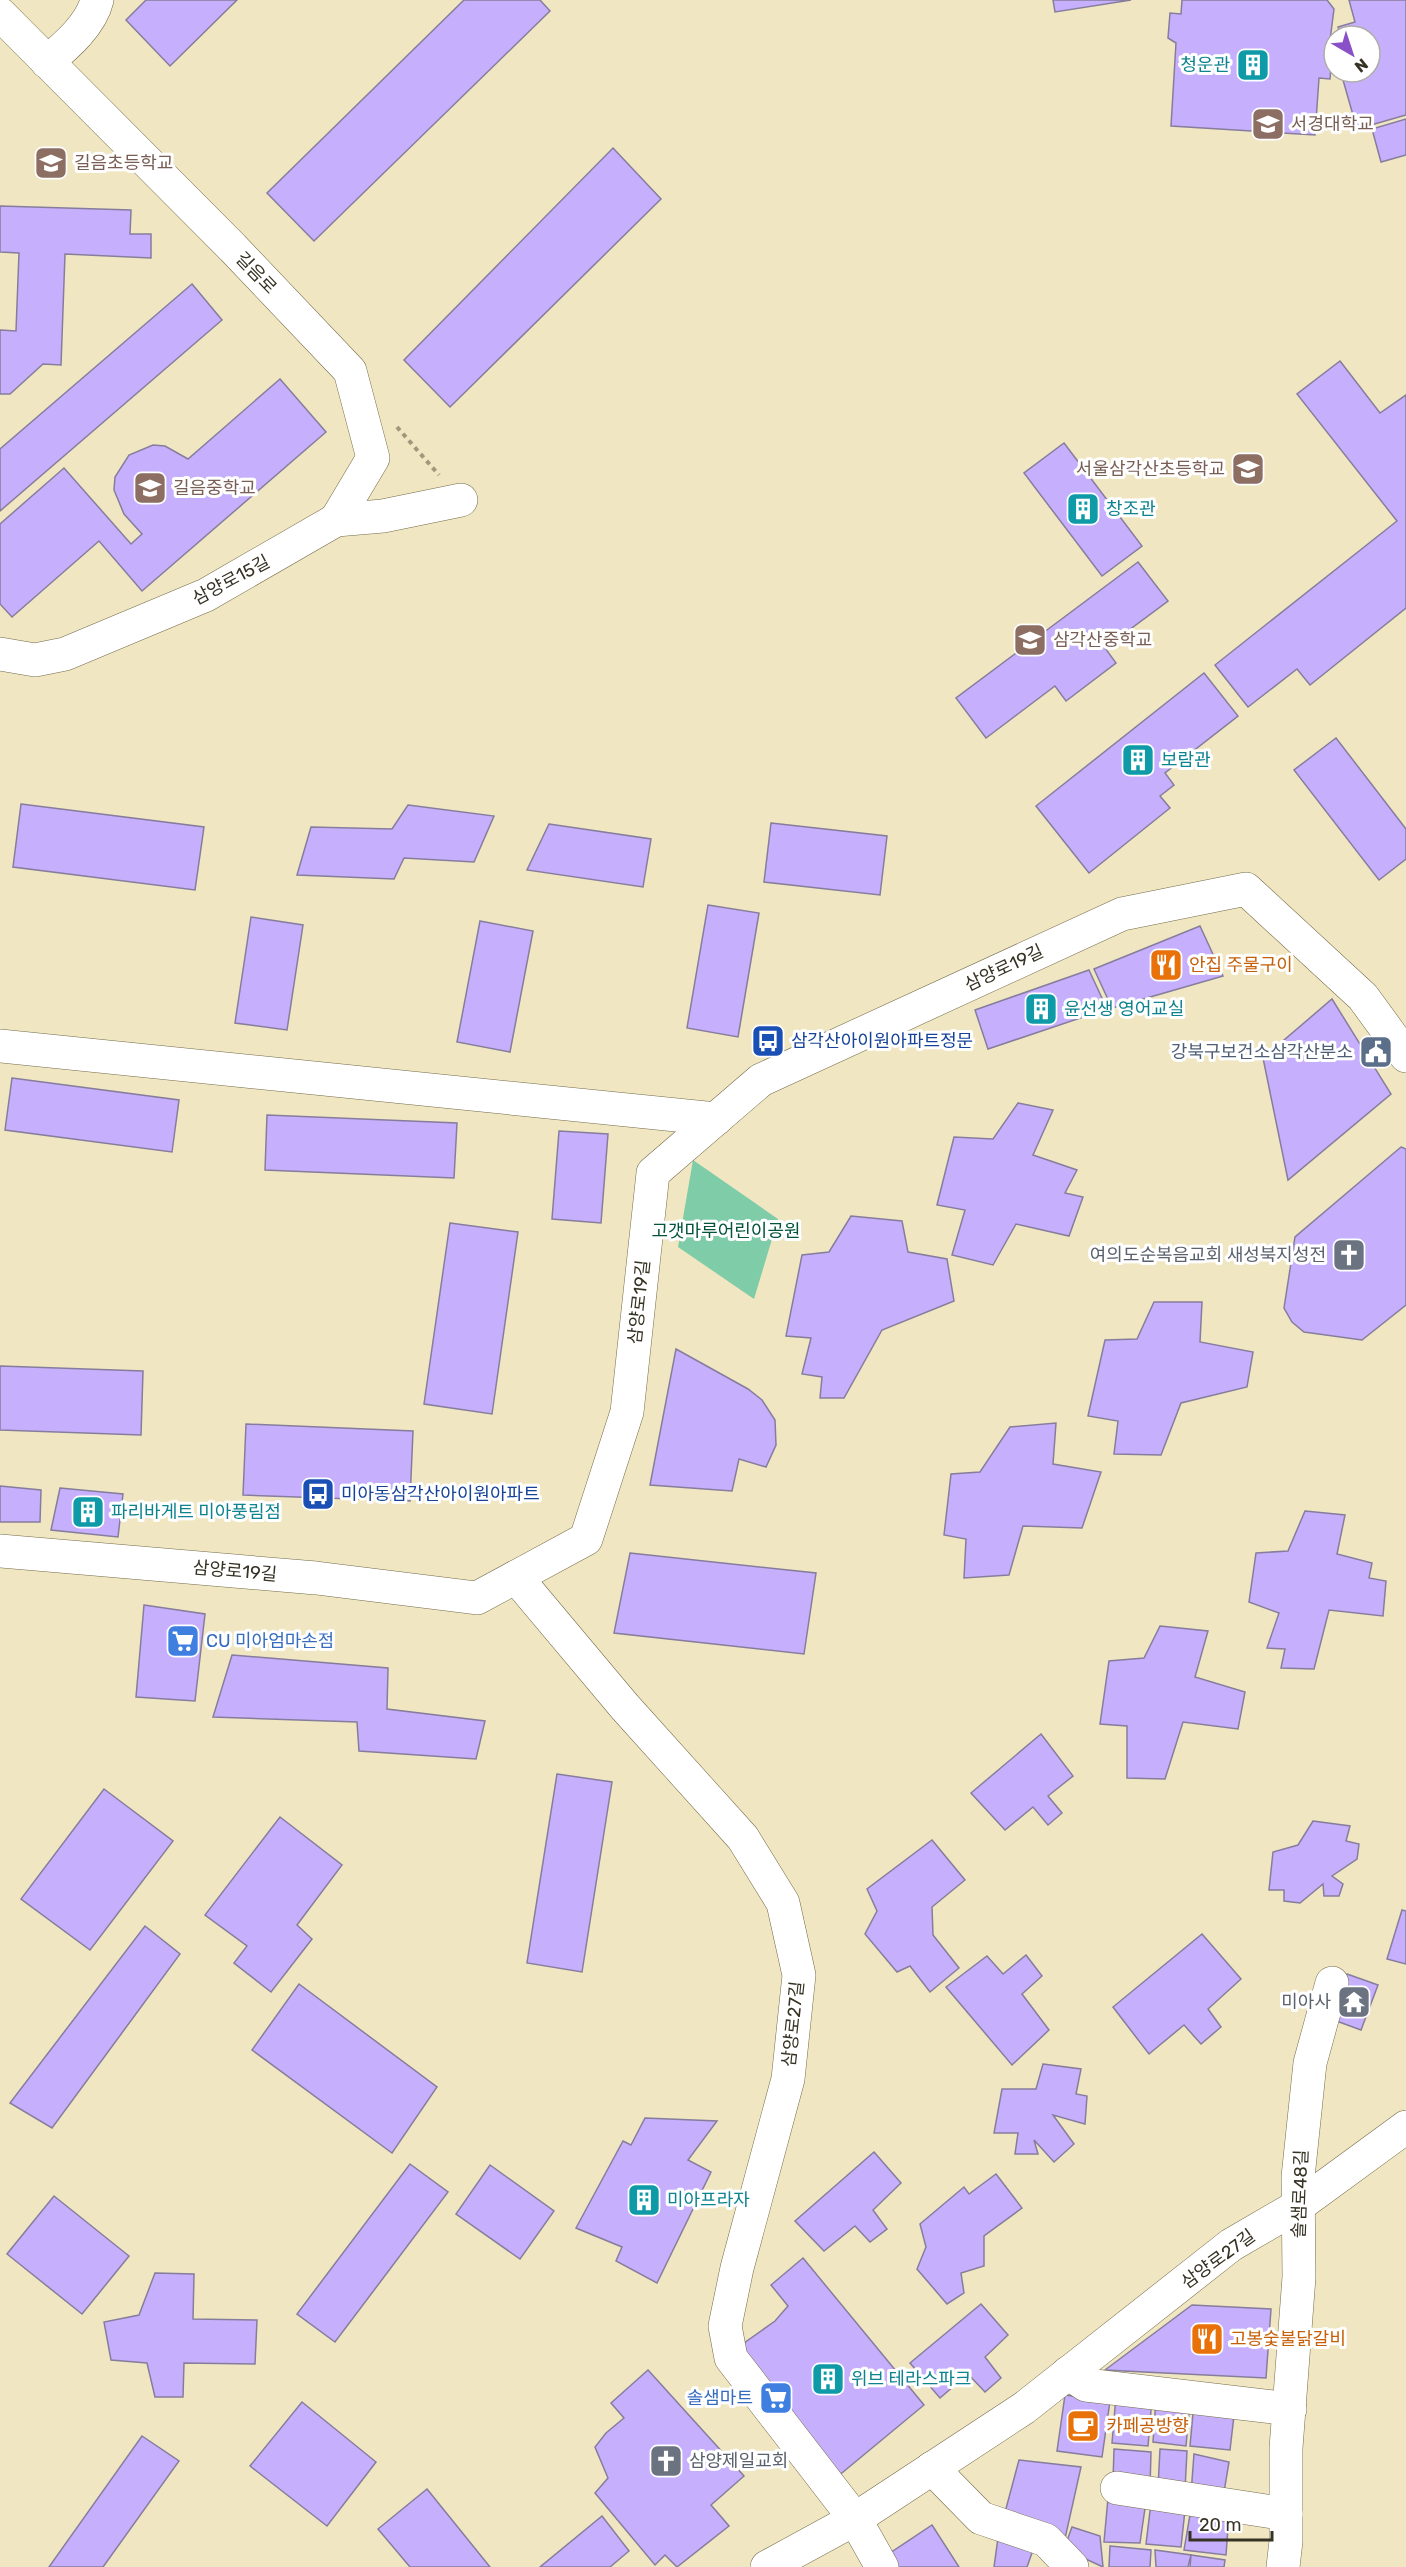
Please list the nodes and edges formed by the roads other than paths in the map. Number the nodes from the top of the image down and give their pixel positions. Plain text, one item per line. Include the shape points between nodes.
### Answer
1 (97, 0) edge
2 (0, 14) edge
3 (47, 62) junction
4 (461, 500) road end
5 (336, 520) junction
6 (0, 654) edge
7 (0, 1046) edge
8 (1406, 1056) edge
9 (716, 1119) junction
10 (0, 1551) edge
11 (516, 1577) junction
12 (1332, 1983) dead end
13 (1406, 2127) edge
14 (1299, 2206) junction
15 (1068, 2373) junction
16 (1290, 2409) junction
17 (932, 2468) junction
18 (1117, 2488) dead end
19 (1286, 2514) junction
20 (855, 2519) junction
21 (767, 2567) edge
22 (882, 2567) edge
23 (1072, 2567) edge
24 (1283, 2567) edge

1 - 3 street via 68,45
2 - 3 street, 길음로
3 - 5 street, 길음로 via 350,371 373,458
4 - 5 street, 삼양로15길 via 383,516
5 - 6 street, 삼양로15길 via 206,595 65,654 35,660
7 - 9 street
8 - 9 street, 삼양로19길 via 1363,997 1246,889 1122,914 761,1080
9 - 11 street, 삼양로19길 via 653,1173 627,1412 586,1539
10 - 11 street, 삼양로19길 via 316,1578 477,1598
11 - 20 street, 삼양로27길 via 625,1707 743,1838 783,1903 799,1975 788,2079 725,2326 731,2358
12 - 14 street, 솔샘로48길 via 1310,2063 1298,2177
13 - 14 street, 삼양로27길
14 - 15 street, 삼양로27길 via 1232,2245
14 - 16 street, 솔샘로48길 via 1299,2277
15 - 16 street via 1086,2385
15 - 17 street, 삼양로27길 via 1024,2408
16 - 19 street, 솔샘로48길
17 - 20 street, 삼양로27길
17 - 23 street via 981,2518 1046,2540
18 - 19 street
19 - 24 street, 솔샘로48길
20 - 21 street, 삼양로27길
20 - 22 street

